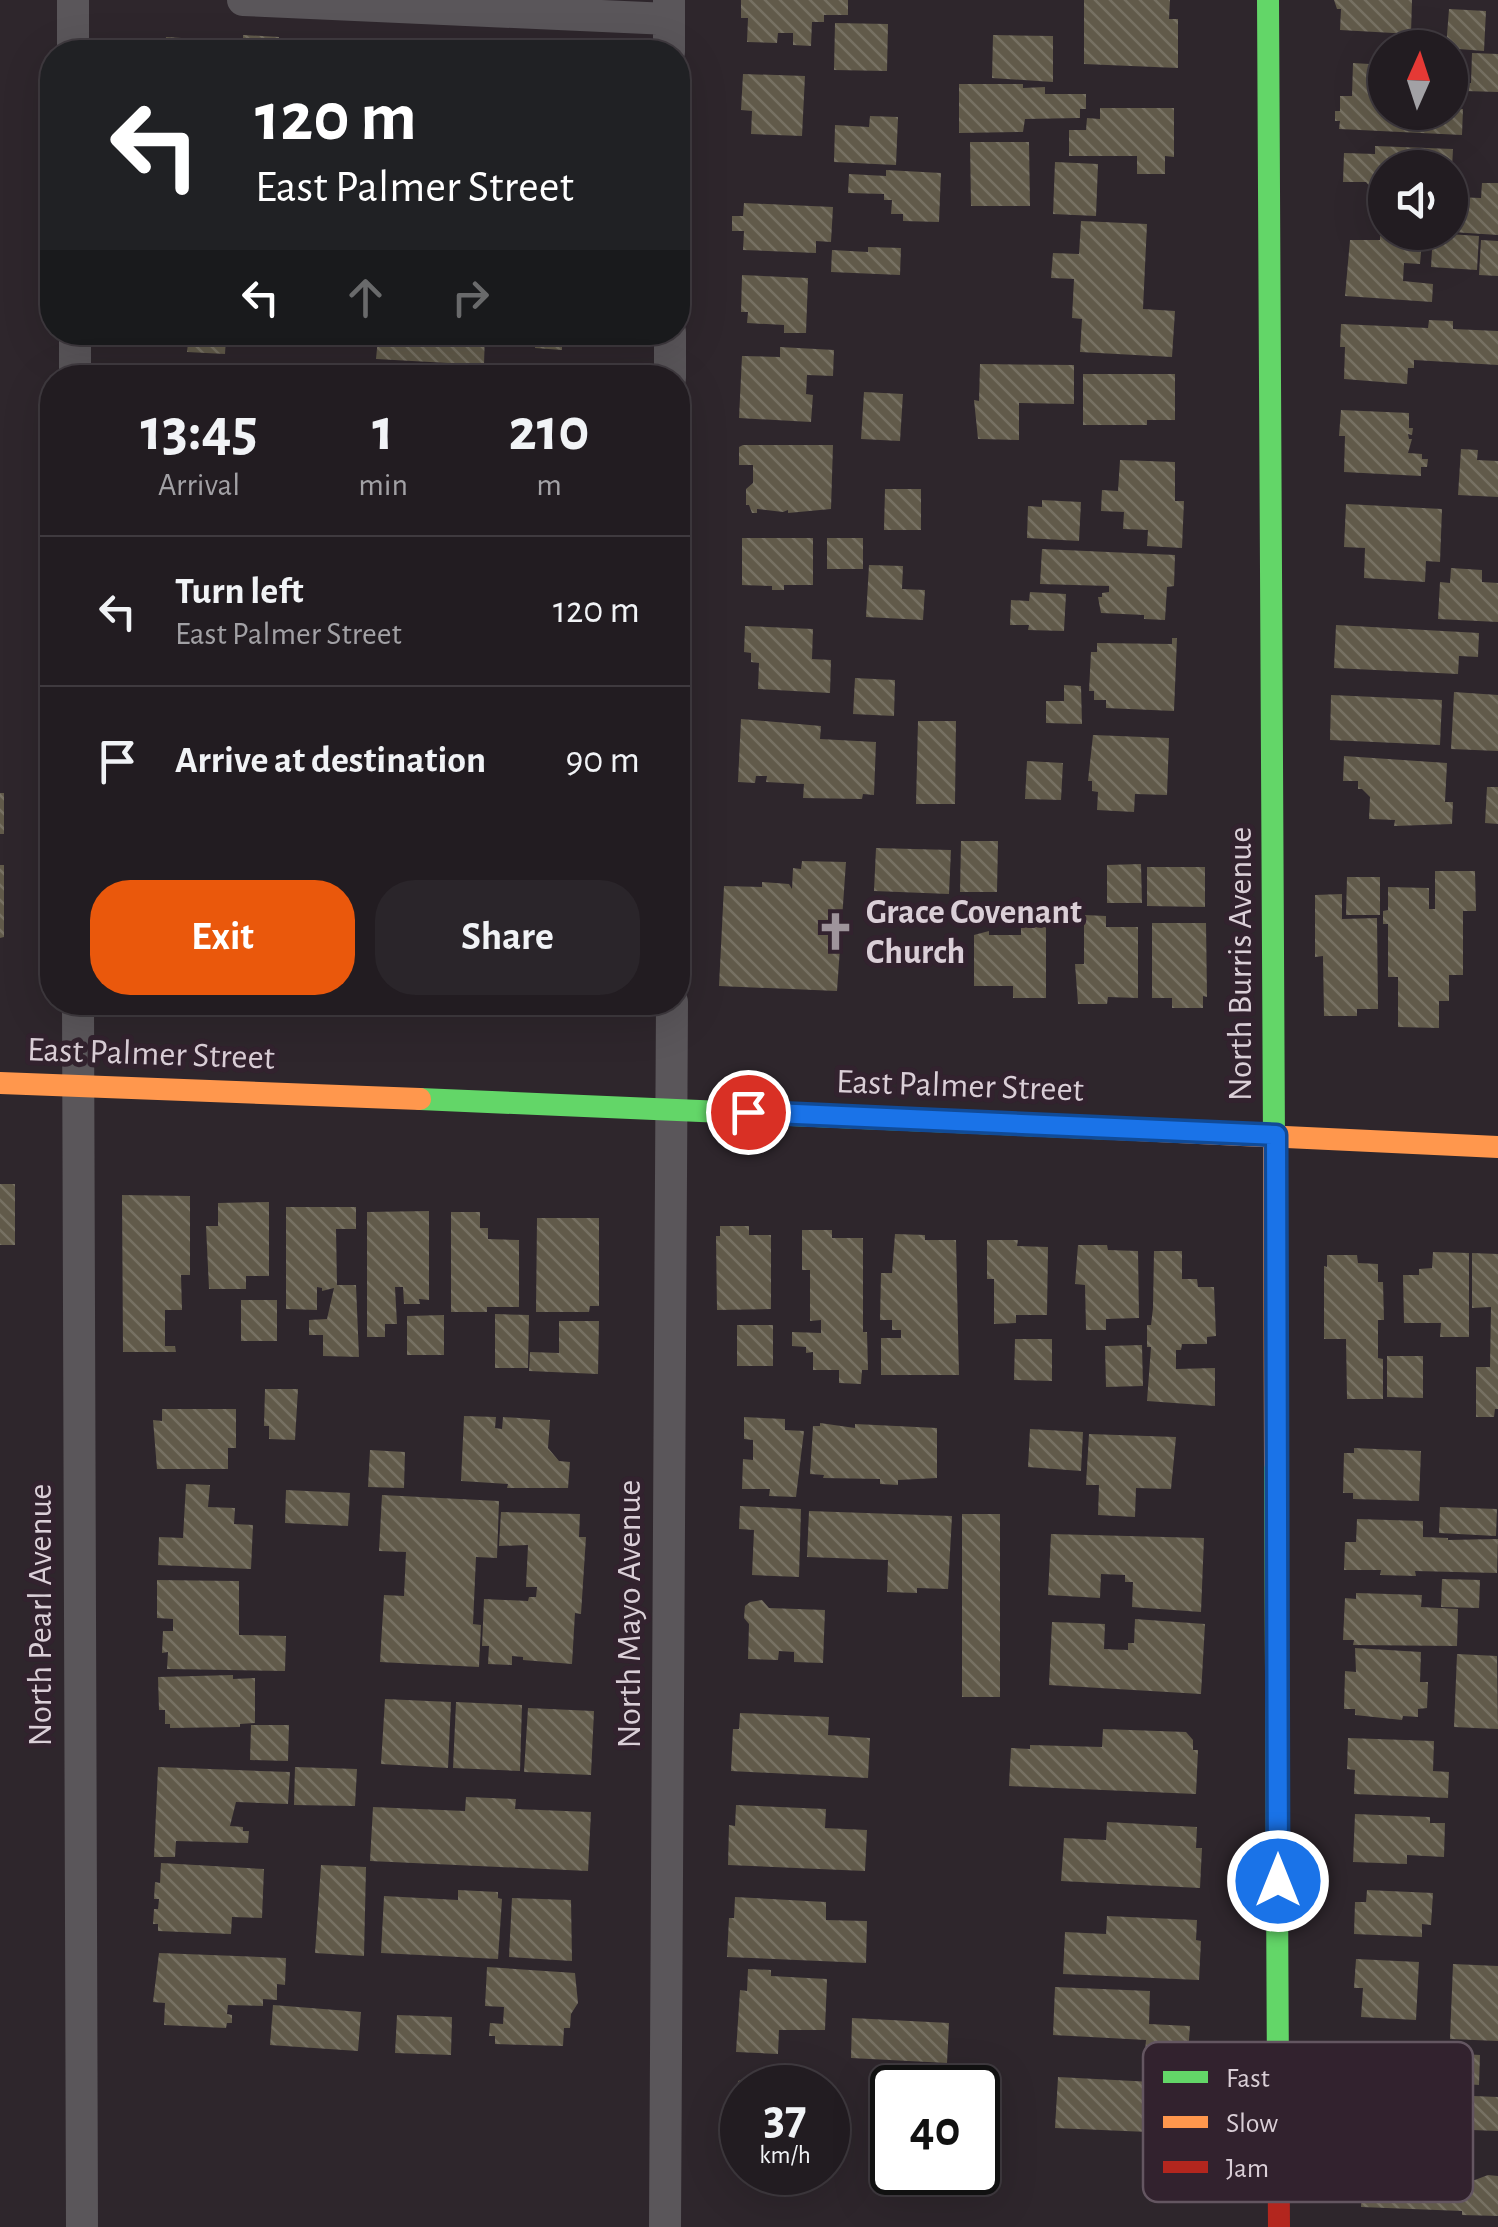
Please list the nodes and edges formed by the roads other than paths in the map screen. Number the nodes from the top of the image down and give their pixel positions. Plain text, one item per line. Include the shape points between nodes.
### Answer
1 (73, 0) edge
2 (243, 0) edge
3 (1268, 0) edge
4 (669, 24) edge
5 (73, 40) edge
6 (78, 1015) edge
7 (672, 1015) edge
8 (0, 1083) edge
9 (78, 1087) junction
10 (672, 1109) junction
11 (1276, 1135) junction
12 (1498, 1147) edge
13 (1278, 2042) edge
14 (1279, 2202) edge
15 (82, 2227) edge
16 (665, 2227) edge
17 (1279, 2227) edge

1 - 5 street
2 - 4 street
3 - 11 street, North Burris Avenue
6 - 9 street, North Pearl Avenue
7 - 10 street, North Mayo Avenue
8 - 9 street, East Palmer Street
9 - 10 street, East Palmer Street
9 - 15 street, North Pearl Avenue
10 - 11 street, East Palmer Street
10 - 16 street, North Mayo Avenue
11 - 12 street, East Palmer Street
11 - 13 street, North Burris Avenue
14 - 17 street, North Burris Avenue

